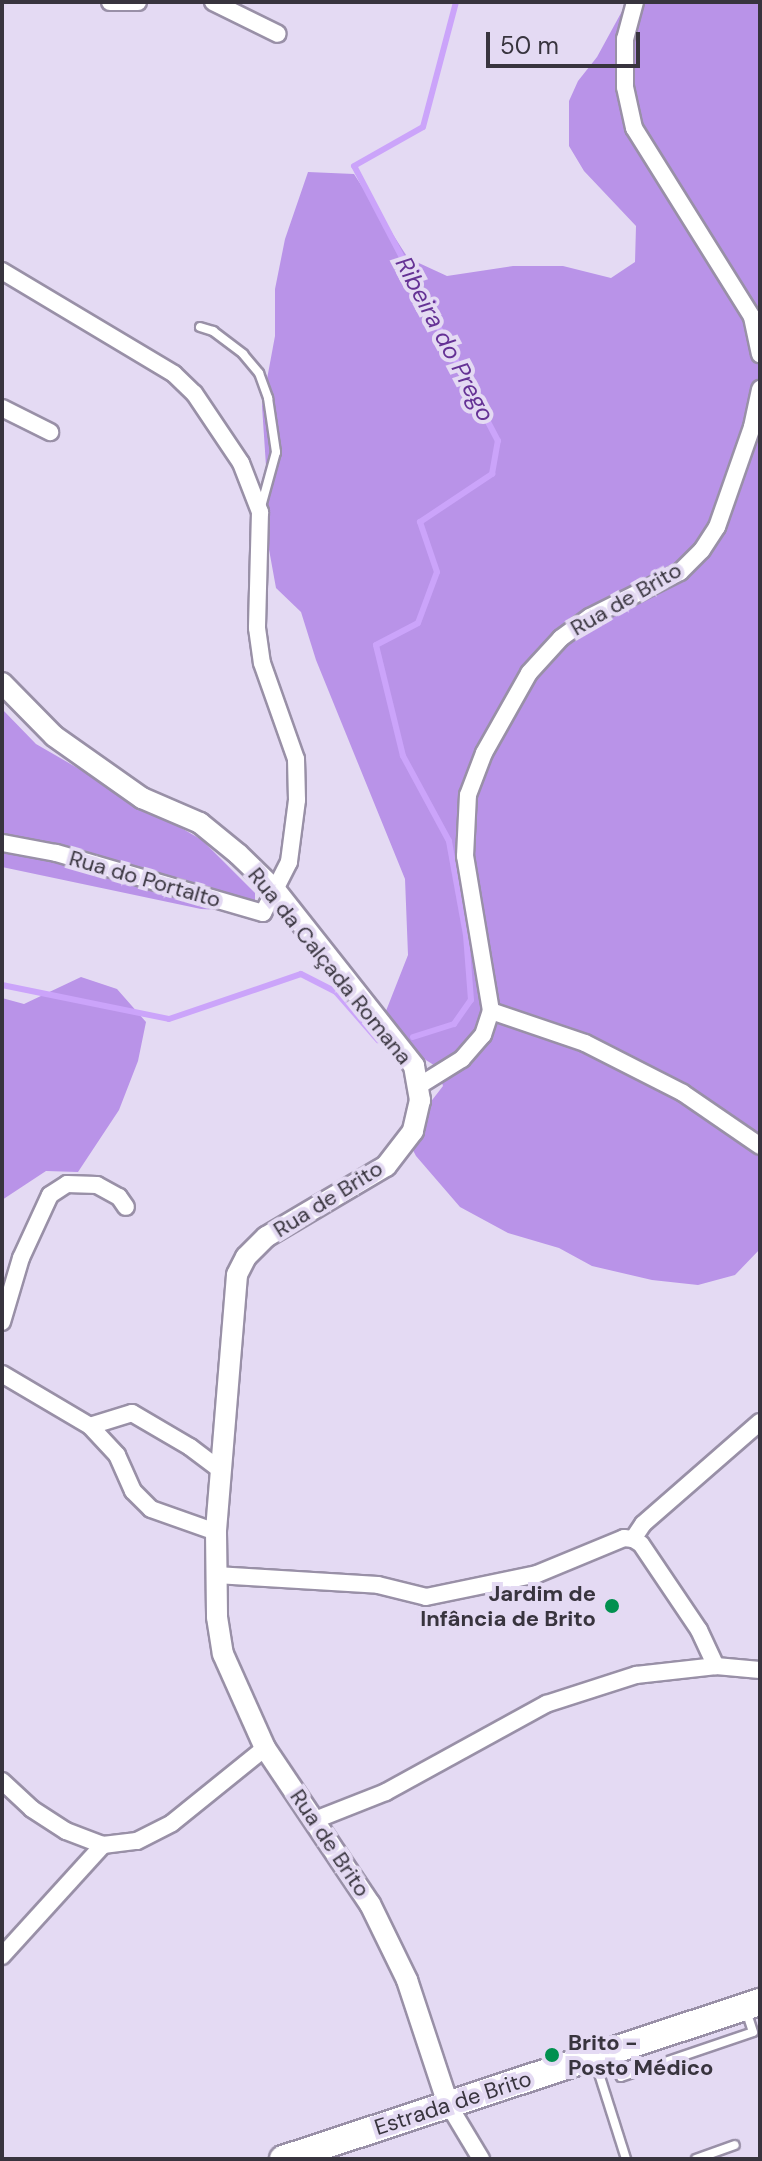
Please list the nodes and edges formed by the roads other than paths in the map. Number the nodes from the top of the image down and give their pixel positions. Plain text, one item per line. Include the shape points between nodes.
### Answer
1 (110, 2) edge
2 (138, 2) edge
3 (213, 2) edge
4 (635, 2) edge
5 (278, 34) dead end
6 (2, 271) edge
7 (200, 327) dead end
8 (760, 354) edge
9 (760, 389) edge
10 (2, 408) edge
11 (50, 432) dead end
12 (260, 512) junction
13 (2, 683) edge
14 (2, 843) edge
15 (276, 891) junction
16 (491, 1011) junction
17 (417, 1087) junction
18 (760, 1146) edge
19 (126, 1207) dead end
20 (2, 1322) edge
21 (2, 1374) edge
22 (760, 1422) edge
23 (90, 1426) junction
24 (222, 1471) junction
25 (216, 1532) junction
26 (633, 1539) junction
27 (216, 1575) junction
28 (716, 1666) junction
29 (760, 1670) edge
30 (265, 1748) junction
31 (2, 1781) edge
32 (315, 1820) junction
33 (103, 1845) junction
34 (2, 1956) edge
35 (752, 2004) edge
36 (601, 2054) junction
37 (448, 2104) junction
38 (735, 2145) dead end
39 (283, 2159) edge
40 (481, 2159) edge
41 (626, 2159) edge
42 (696, 2159) edge

1 - 2 street
3 - 5 street
4 - 8 street via 625,39 625,87 634,128 752,317
6 - 12 street via 174,374 194,393 241,463
7 - 12 lane via 243,354 259,373 268,398 276,452
9 - 16 street, Rua de Brito via 717,527 702,550 680,572 590,617 561,638 529,673 484,753 468,795 465,856
10 - 11 street
12 - 15 street via 258,640 296,759 289,862
13 - 15 street, Rua da Calçada Romana via 54,736 142,798 200,823
14 - 15 street, Rua do Portalto via 56,853 263,913
15 - 17 street, Rua da Calçada Romana via 414,1066
16 - 17 street via 483,1035 462,1059
16 - 18 street via 585,1043 683,1093
17 - 24 street, Rua de Brito via 420,1100 413,1131 386,1166 266,1237 246,1257 237,1275
19 - 20 street via 97,1185 67,1184 50,1195 21,1258
21 - 23 street
22 - 26 street via 643,1524
23 - 24 street via 132,1413
23 - 25 street via 117,1455 133,1491 151,1509
24 - 25 street, Rua de Brito
25 - 27 street, Rua de Brito
26 - 27 street via 624,1538 537,1574 426,1597 378,1585
26 - 28 street via 699,1630
27 - 30 street, Rua de Brito via 223,1654
28 - 29 street
28 - 32 street via 636,1675 546,1704 386,1792
30 - 32 street, Rua de Brito
30 - 33 street via 172,1823 137,1841
31 - 33 street via 43,1817
32 - 37 street, Rua de Brito via 370,1904 407,1980
33 - 34 street
35 - 36 main road, Estrada de Brito
36 - 37 main road, Estrada de Brito
36 - 41 lane
37 - 39 main road, Estrada de Brito
37 - 40 street
38 - 42 lane

